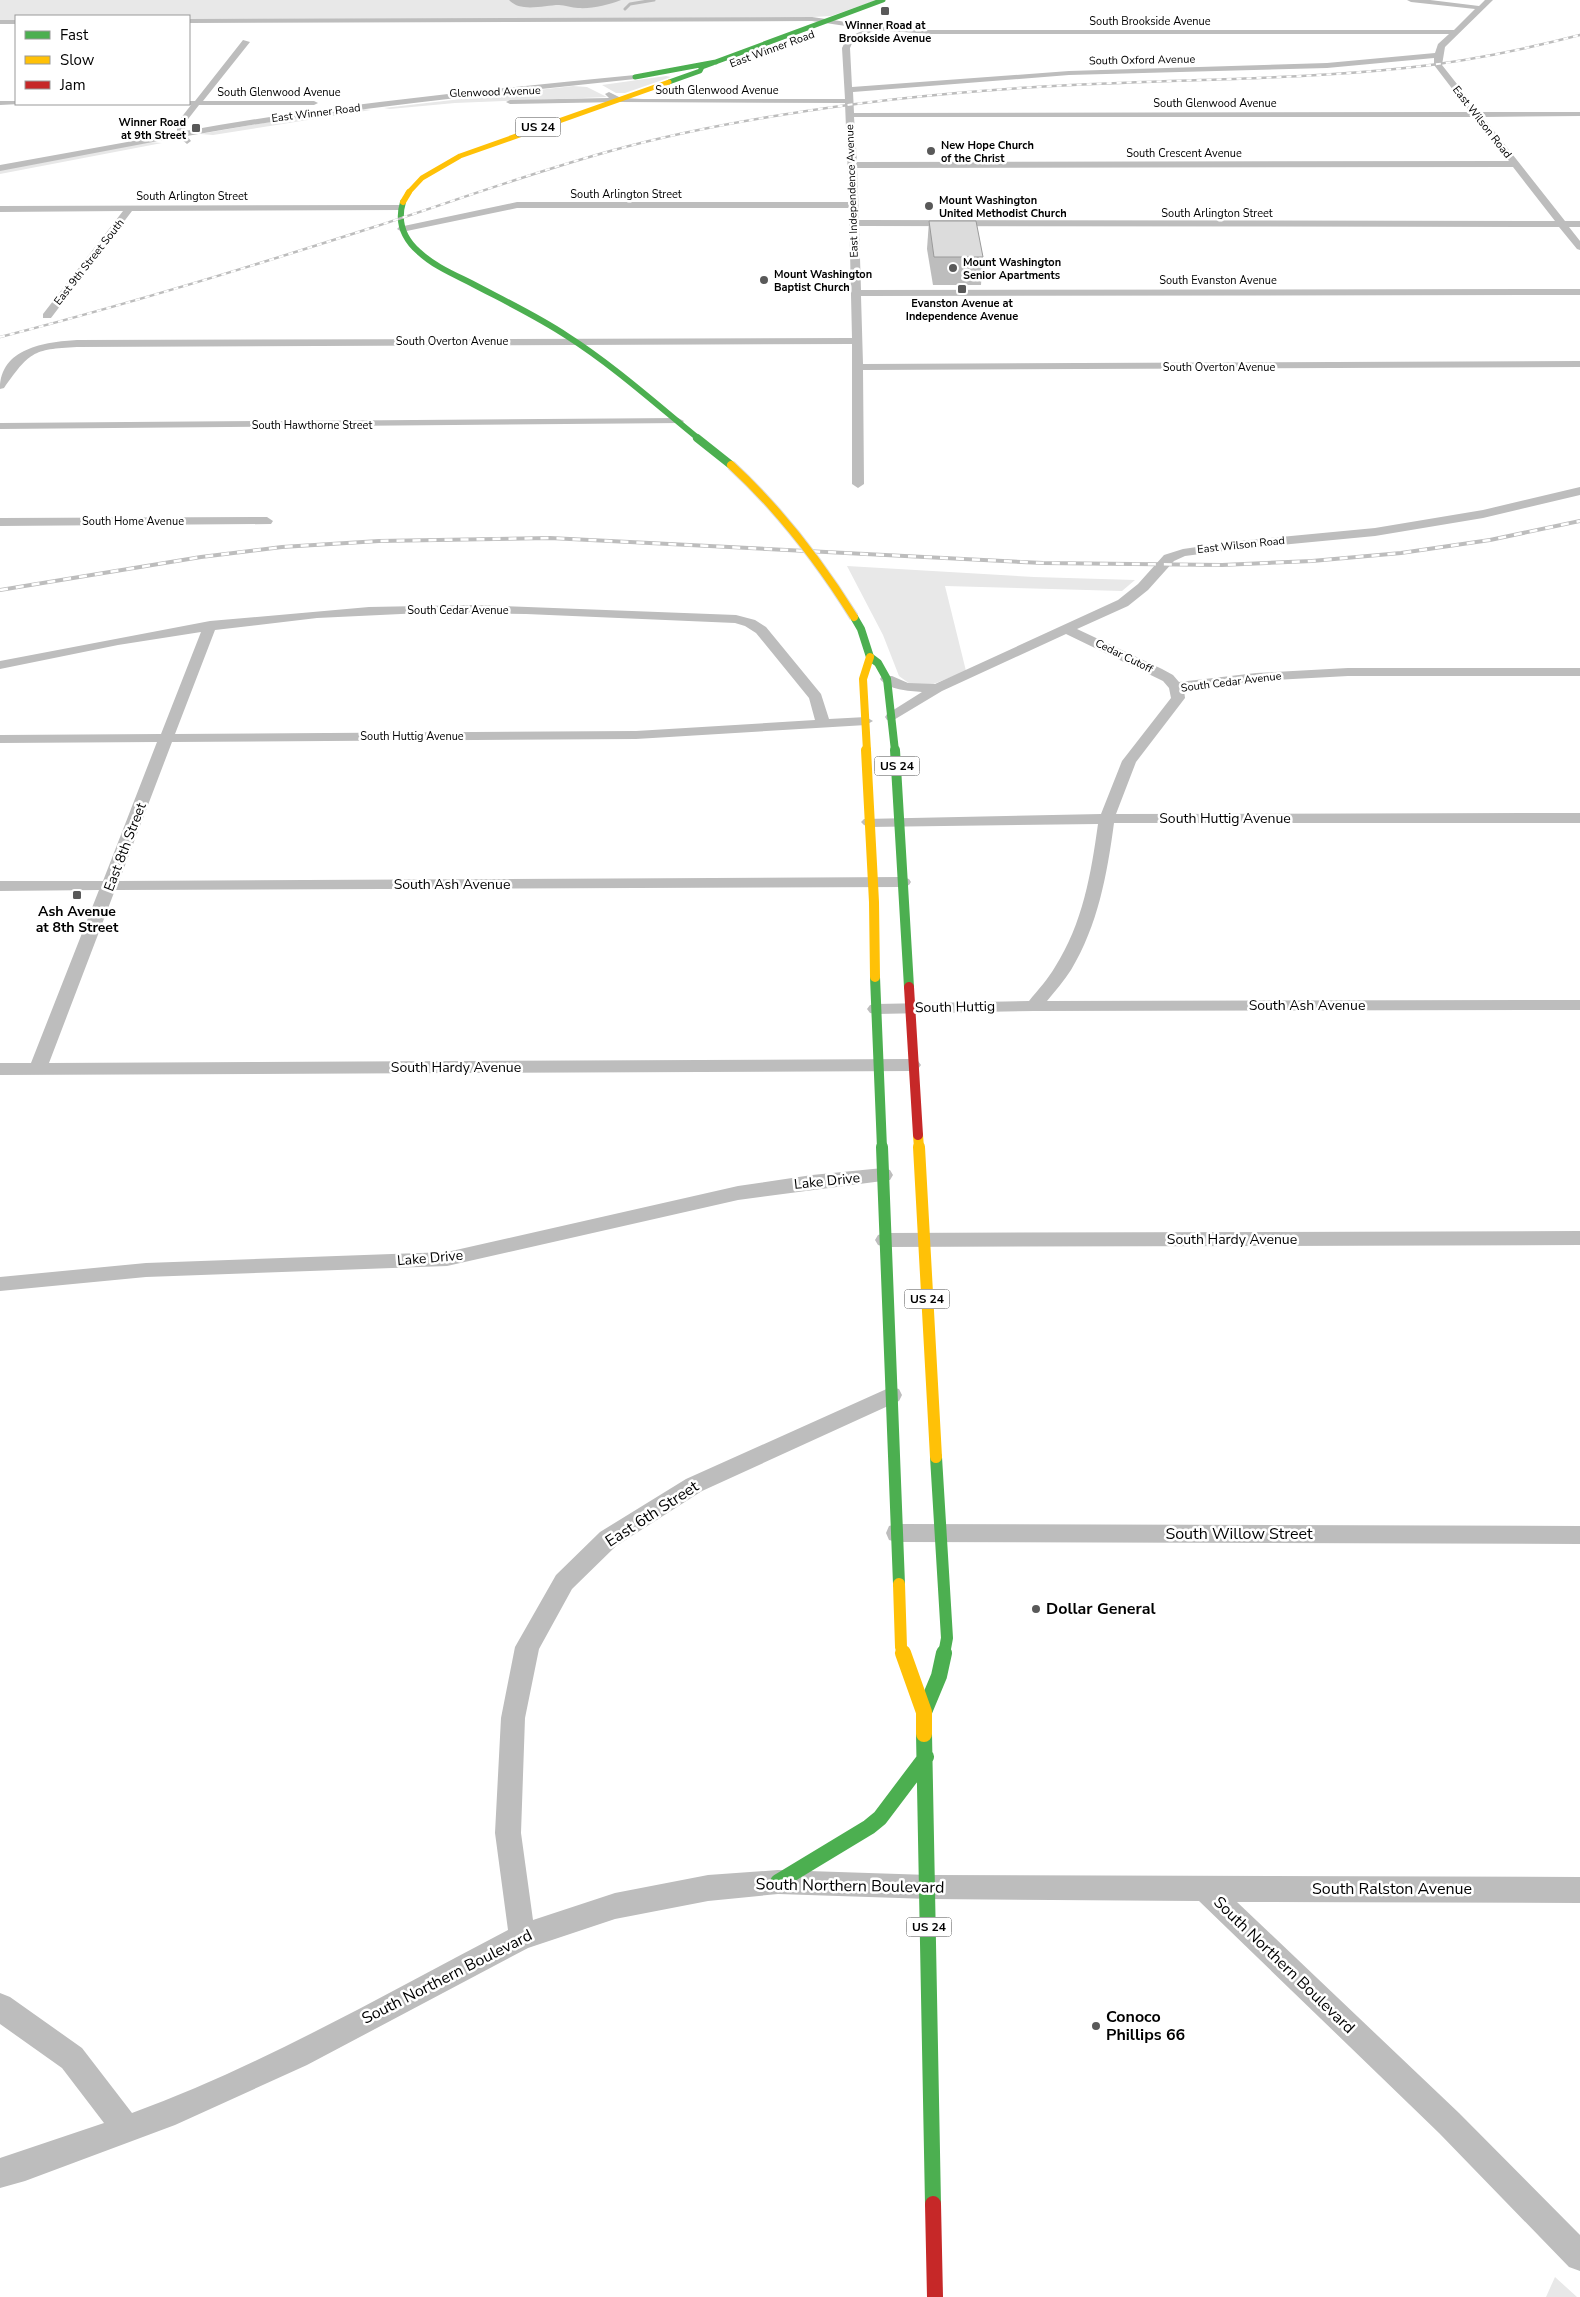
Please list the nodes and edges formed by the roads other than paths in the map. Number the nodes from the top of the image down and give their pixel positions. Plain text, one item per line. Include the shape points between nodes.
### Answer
1 (883, 0) edge
2 (1411, 0) edge
3 (1488, 0) edge
4 (895, 3) dead end
5 (1481, 8) junction
6 (829, 20) junction
7 (190, 21) edge
8 (0, 22) edge
9 (15, 22) edge
10 (874, 28) junction
11 (839, 32) junction
12 (1457, 32) junction
13 (246, 42) dead end
14 (846, 48) junction
15 (748, 50) junction
16 (762, 53) junction
17 (1438, 55) junction
18 (716, 62) junction
19 (700, 71) junction
20 (635, 77) junction
21 (591, 83) junction
22 (848, 90) junction
23 (620, 100) junction
24 (848, 101) junction
25 (502, 102) dead end
26 (0, 103) edge
27 (15, 103) edge
28 (192, 103) edge
29 (483, 103) dead end
30 (376, 108) junction
31 (1580, 114) edge
32 (850, 115) junction
33 (1476, 115) junction
34 (294, 125) dead end
35 (255, 131) dead end
36 (184, 138) junction
37 (1515, 164) junction
38 (853, 165) junction
39 (0, 168) edge
40 (0, 176) edge
41 (854, 205) junction
42 (130, 208) junction
43 (401, 208) junction
44 (0, 209) edge
45 (855, 223) junction
46 (1562, 224) junction
47 (1580, 224) edge
48 (402, 229) junction
49 (1580, 247) edge
50 (1580, 292) edge
51 (855, 293) junction
52 (47, 316) dead end
53 (574, 340) junction
54 (857, 341) junction
55 (1580, 364) edge
56 (858, 367) junction
57 (0, 386) edge
58 (646, 406) junction
59 (625, 421) junction
60 (678, 421) junction
61 (0, 426) edge
62 (858, 484) dead end
63 (1580, 491) edge
64 (267, 520) dead end
65 (0, 522) edge
66 (210, 625) junction
67 (1068, 630) junction
68 (870, 657) junction
69 (0, 665) edge
70 (1580, 672) edge
71 (887, 679) junction
72 (937, 688) junction
73 (1176, 688) junction
74 (892, 717) junction
75 (866, 721) junction
76 (823, 722) junction
77 (167, 737) junction
78 (0, 739) edge
79 (1107, 818) junction
80 (1580, 818) edge
81 (899, 821) junction
82 (869, 822) junction
83 (872, 881) junction
84 (903, 882) junction
85 (0, 886) edge
86 (110, 886) junction
87 (1580, 1005) edge
88 (1034, 1006) junction
89 (909, 1008) junction
90 (876, 1009) junction
91 (878, 1065) junction
92 (912, 1065) junction
93 (0, 1069) edge
94 (38, 1069) junction
95 (883, 1175) junction
96 (1580, 1238) edge
97 (923, 1239) junction
98 (885, 1240) junction
99 (0, 1284) edge
100 (891, 1395) junction
101 (897, 1533) junction
102 (940, 1533) junction
103 (1580, 1535) edge
104 (924, 1712) junction
105 (926, 1757) junction
106 (778, 1882) junction
107 (929, 1887) junction
108 (1204, 1889) junction
109 (1580, 1890) edge
110 (522, 1936) junction
111 (0, 2007) edge
112 (127, 2129) junction
113 (0, 2173) edge
114 (1580, 2256) edge
115 (935, 2297) edge

1 - 6 main road, East Winner Road / US 24
2 - 5 street
3 - 5 street
4 - 11 main road
5 - 12 street
6 - 7 street
6 - 11 street, South Brookside Avenue
6 - 15 main road, East Winner Road / US 24
8 - 9 street
10 - 11 street, South Brookside Avenue
10 - 12 street, South Brookside Avenue via 931,32
10 - 14 street via 850,40
11 - 14 street
11 - 16 main road, East Winner Road / US 24 via 816,33
12 - 17 street via 1441,46
13 - 28 street
14 - 22 street, East Independence Avenue
15 - 16 main road
15 - 18 main road, East Winner Road / US 24
16 - 19 main road, East Winner Road / US 24
17 - 22 street, South Oxford Avenue via 1291,68 1060,73
17 - 33 street, East Wilson Road via 1441,70
18 - 19 main road, US 24 via 702,67
18 - 20 main road, East Winner Road
19 - 20 main road, East Winner Road
19 - 23 main road, US 24
20 - 21 street, East Winner Road
21 - 23 street, South Glenwood Avenue
21 - 30 street, East Winner Road
22 - 24 street, East Independence Avenue
23 - 24 street, South Glenwood Avenue
23 - 25 street, Glenwood Avenue
23 - 43 main road, US 24 via 497,141 447,162 420,180 408,193
24 - 32 street, East Independence Avenue
26 - 27 street
28 - 30 street, South Glenwood Avenue via 328,103
28 - 36 street via 181,123
29 - 30 street, Glenwood Avenue
30 - 34 street, East Winner Road
30 - 36 street, East Winner Road via 271,118
31 - 33 street, South Glenwood Avenue
32 - 33 street, South Glenwood Avenue
32 - 38 street, East Independence Avenue
33 - 37 street, East Wilson Road
35 - 36 street, East Winner Road
36 - 39 street, East Winner Road
36 - 40 street, East Winner Road
37 - 38 street, South Crescent Avenue
37 - 46 street, East Wilson Road
38 - 41 street, East Independence Avenue
41 - 45 street, East Independence Avenue
41 - 48 street, South Arlington Street via 517,205 476,211
42 - 43 street, South Arlington Street
42 - 44 street, South Arlington Street
42 - 52 street, East 9th Street South
43 - 48 main road
45 - 46 street, South Arlington Street
45 - 51 street, East Independence Avenue
46 - 47 street, South Arlington Street
46 - 49 street, East Wilson Road
48 - 53 main road, US 24 via 415,249 432,262
50 - 51 street, South Evanston Avenue
51 - 54 street, East Independence Avenue
53 - 54 street, South Overton Avenue
53 - 57 street, South Overton Avenue via 85,343 27,354 18,360
53 - 58 main road, US 24
54 - 56 street, East Independence Avenue
55 - 56 street, South Overton Avenue
56 - 62 street, East Independence Avenue
58 - 59 street
58 - 60 main road, US 24
59 - 60 street, South Hawthorne Street
59 - 61 street, South Hawthorne Street
60 - 68 main road, US 24, bridge via 767,498 808,546 861,629
63 - 67 street, East Wilson Road via 1483,514 1375,532 1183,553 1169,558 1124,603
64 - 65 street, South Home Avenue
66 - 69 street, South Cedar Avenue via 95,644
66 - 76 street, South Cedar Avenue via 318,614 414,610 588,612 736,619 761,630 816,697
66 - 77 street, East 8th Street
67 - 72 street, East Wilson Road
67 - 73 street, Cedar Cutoff via 1157,672
68 - 71 main road, US 24 via 884,671
68 - 75 main road, US 24 via 863,679
70 - 73 street, South Cedar Avenue via 1348,672 1256,677
71 - 72 street, East Wilson Road via 906,687
71 - 74 main road, US 24
72 - 74 street, East Wilson Road
73 - 79 street, South Cedar Avenue via 1178,698 1129,761
74 - 81 main road, US 24
75 - 76 street
75 - 82 main road, US 24
76 - 77 street, South Huttig Avenue via 636,734
77 - 78 street, South Huttig Avenue
77 - 86 street, East 8th Street
79 - 80 street, South Huttig Avenue
79 - 81 street, South Huttig Avenue
79 - 88 street, South Cedar Avenue via 1099,875 1086,922 1063,969
81 - 82 street, South Huttig Avenue
81 - 84 main road, US 24
82 - 83 main road, US 24
83 - 84 street, South Ash Avenue
83 - 86 street, South Ash Avenue
83 - 90 main road, US 24
84 - 89 main road, US 24
85 - 86 street, South Ash Avenue
86 - 94 street, East 8th Street
87 - 88 street, South Ash Avenue
88 - 89 street, South Huttig
89 - 90 street, South Huttig
89 - 92 main road, US 24
90 - 91 main road, US 24
91 - 92 street, South Hardy Avenue
91 - 94 street, South Hardy Avenue
91 - 95 main road, US 24 via 885,1138
92 - 97 main road, US 24 via 912,1138
93 - 94 street, South Hardy Avenue
95 - 98 main road, US 24
95 - 99 street, Lake Drive via 738,1193 447,1259 146,1270
96 - 97 street, South Hardy Avenue
97 - 98 street, South Hardy Avenue
97 - 102 main road, US 24 via 927,1366
98 - 100 main road, US 24 via 894,1366
100 - 101 main road, US 24
100 - 110 street, East 6th Street via 694,1485 608,1539 564,1582 527,1647 513,1718 508,1833
101 - 102 street, South Willow Street
101 - 104 main road, US 24 via 901,1646
102 - 103 street, South Willow Street
102 - 104 main road, US 24 via 945,1657 939,1680
104 - 105 main road, US 24
105 - 106 main road via 880,1818
105 - 107 main road, US 24
106 - 107 street, South Northern Boulevard
106 - 110 street, South Northern Boulevard via 708,1888 615,1906
107 - 108 street, South Northern Boulevard
107 - 115 main road, US 24
108 - 109 street, South Ralston Avenue
108 - 114 street, South Northern Boulevard via 1449,2123
110 - 112 street, South Northern Boulevard via 297,2055
111 - 112 street via 72,2058
112 - 113 street, South Northern Boulevard

